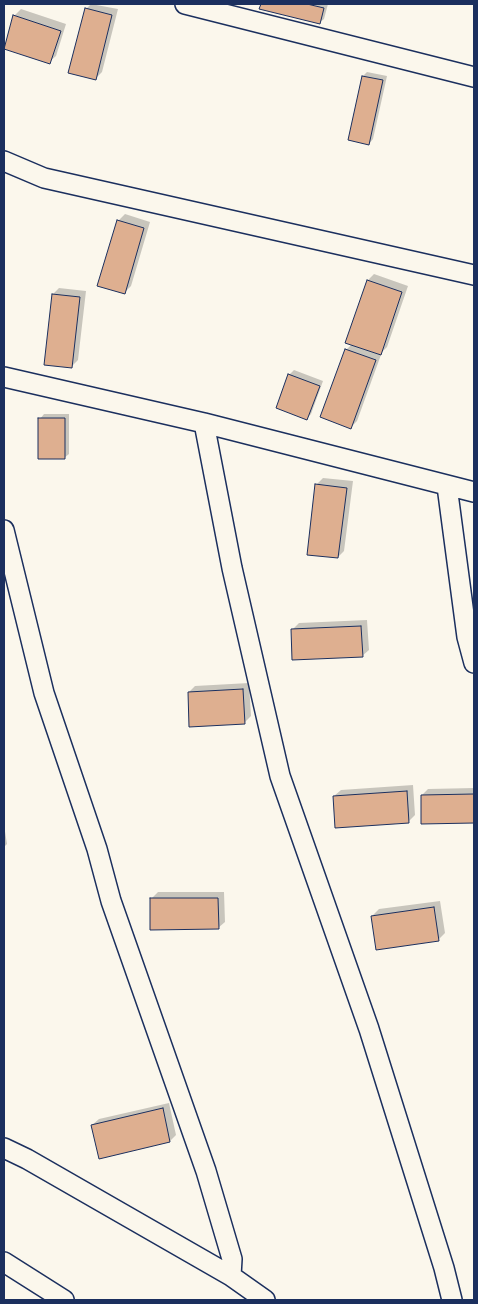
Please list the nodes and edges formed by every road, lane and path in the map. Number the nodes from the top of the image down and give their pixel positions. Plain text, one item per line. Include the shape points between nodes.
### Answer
1 (185, 4) edge
2 (474, 77) edge
3 (4, 161) edge
4 (474, 275) edge
5 (4, 377) edge
6 (204, 423) junction
7 (446, 486) junction
8 (474, 492) edge
9 (4, 530) edge
10 (474, 663) edge
11 (4, 1148) edge
12 (4, 1262) edge
13 (231, 1276) junction
14 (64, 1300) edge
15 (265, 1300) edge
16 (452, 1300) edge

1 - 2 street
3 - 4 street via 44,178
5 - 6 street
6 - 7 street
6 - 16 street via 232,568 280,776 369,1029
7 - 8 street
7 - 10 street via 467,638
9 - 13 street via 44,693 97,849 111,901 206,1170 232,1259
11 - 13 street
12 - 14 street
13 - 15 street

